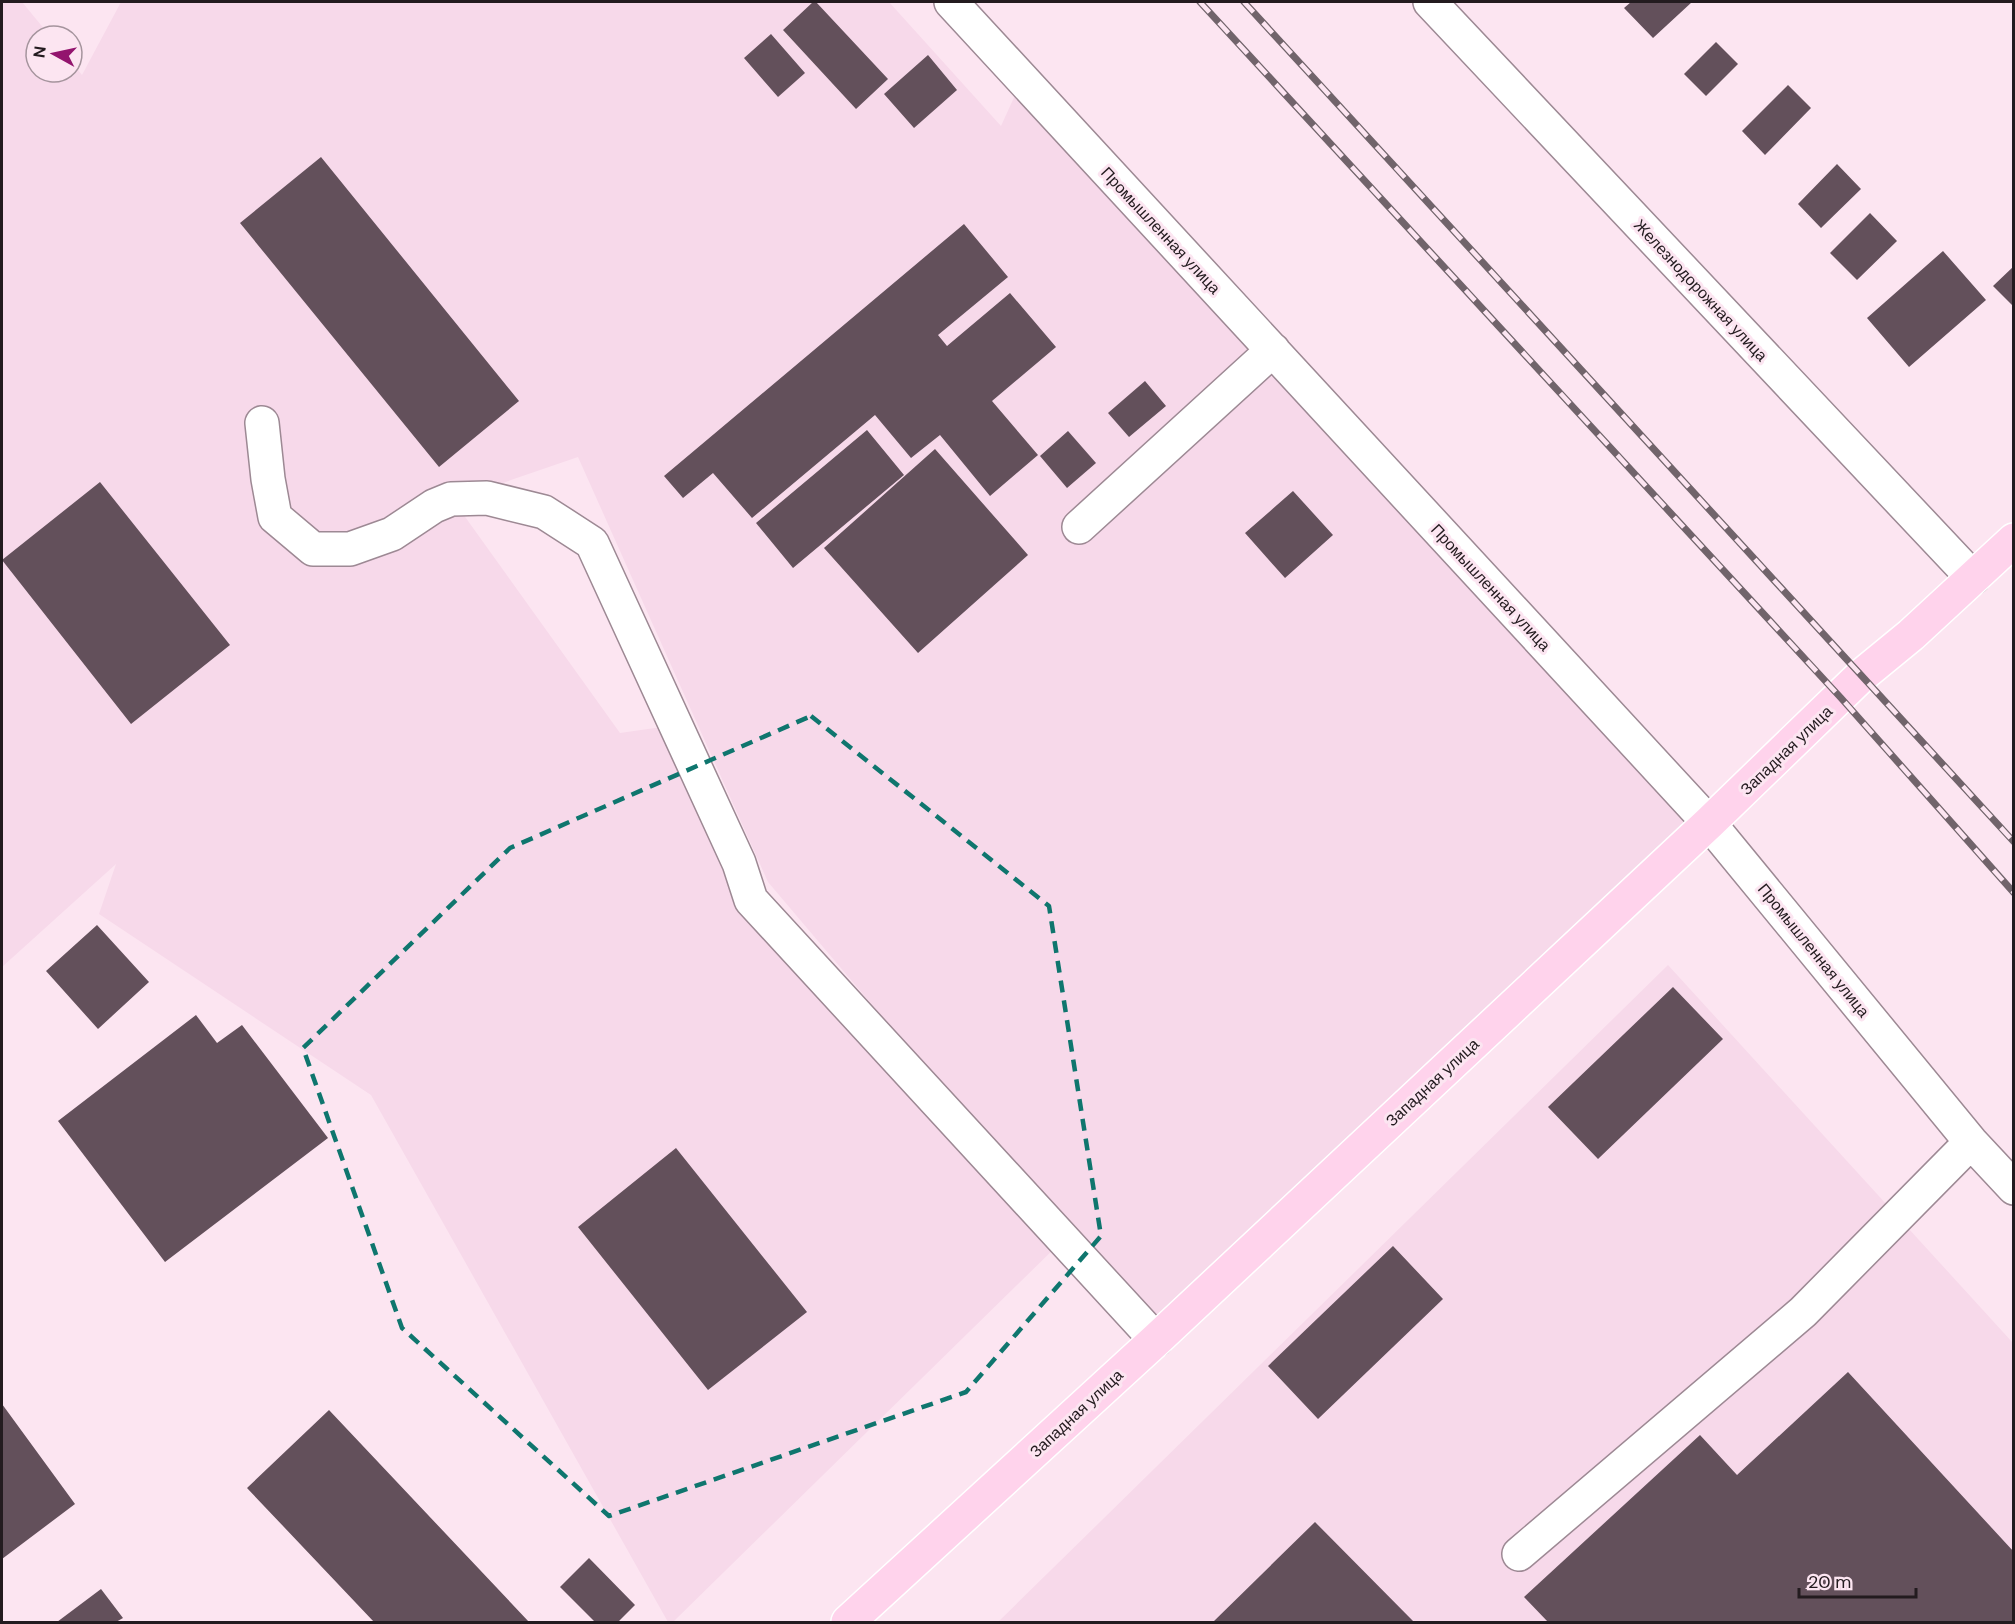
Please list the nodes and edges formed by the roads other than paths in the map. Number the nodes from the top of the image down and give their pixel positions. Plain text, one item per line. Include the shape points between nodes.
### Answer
1 (951, 2) edge
2 (1430, 2) edge
3 (1273, 350) junction
4 (262, 423) dead end
5 (1079, 527) dead end
6 (2013, 540) edge
7 (1973, 579) junction
8 (1710, 823) junction
9 (1971, 1142) junction
10 (2013, 1188) edge
11 (1156, 1340) junction
12 (1519, 1554) dead end
13 (848, 1623) edge

1 - 3 street, Промышленная улица
2 - 7 street, Железнодорожная улица
3 - 5 street
3 - 8 street, Промышленная улица
4 - 11 street via 275,518 312,549 350,549 392,534 434,506 452,499 487,498 544,512 592,543 739,862 751,900
6 - 7 main road, Западная улица
7 - 8 main road, Западная улица via 1861,676
8 - 9 street, Промышленная улица
8 - 11 main road, Западная улица
9 - 10 street, Промышленная улица
9 - 12 street via 1803,1312
11 - 13 main road, Западная улица

